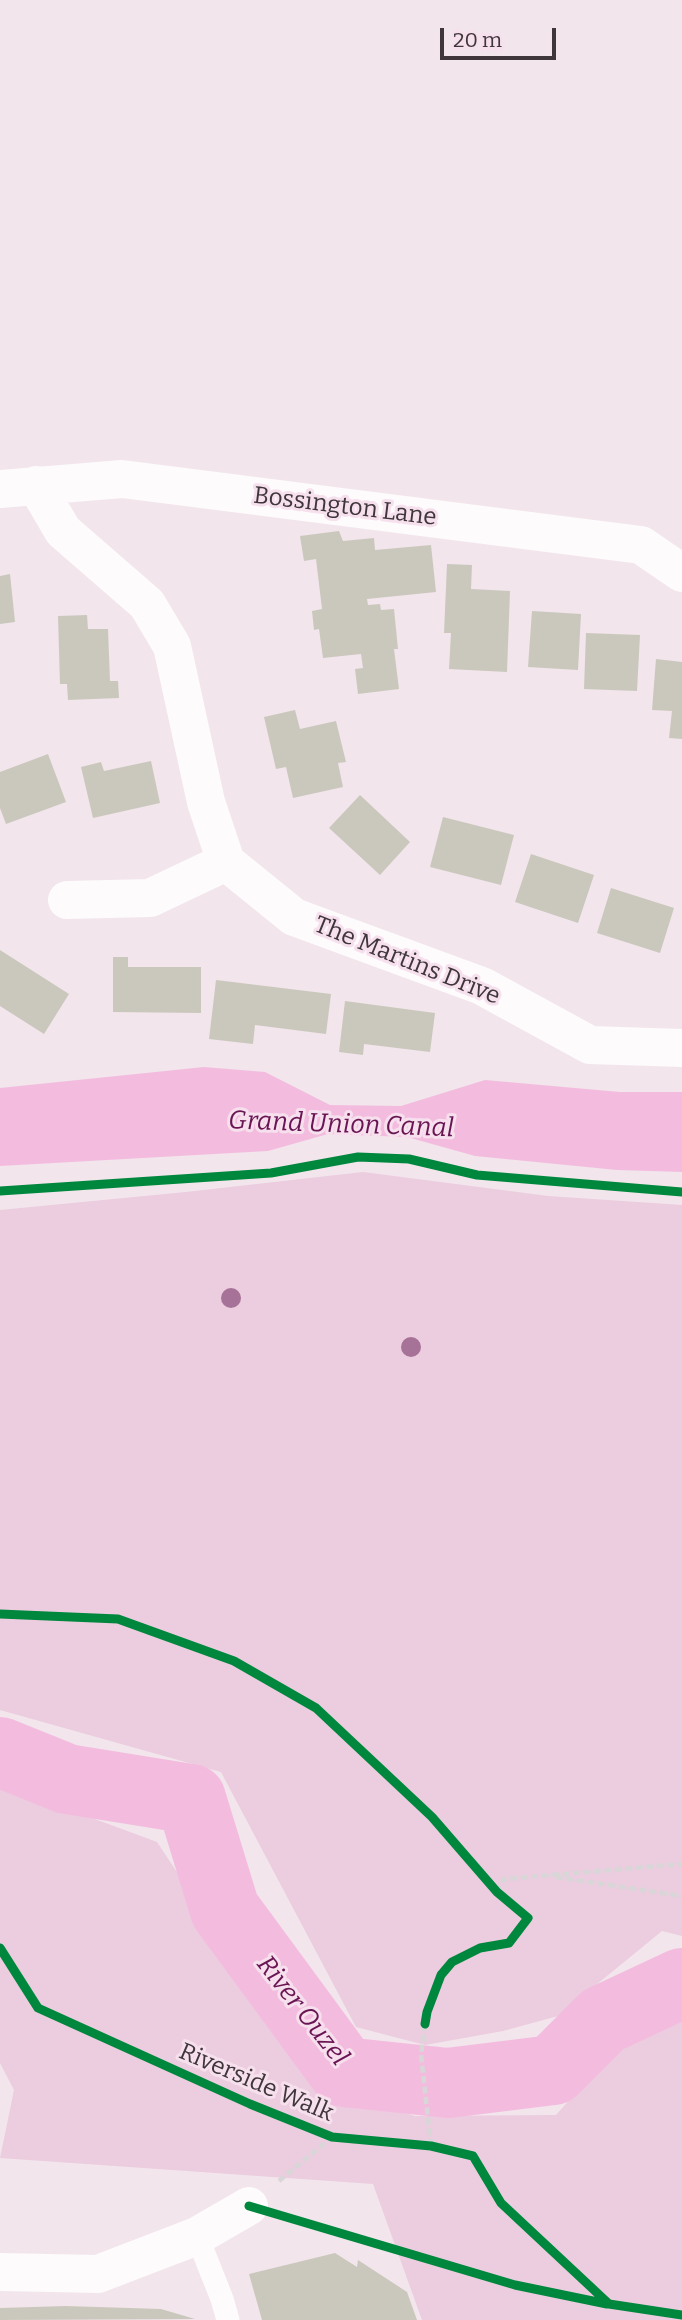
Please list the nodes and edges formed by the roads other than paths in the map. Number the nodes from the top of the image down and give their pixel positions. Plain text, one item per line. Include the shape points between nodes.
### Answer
1 (18, 487) edge
2 (682, 573) edge
3 (226, 862) junction
4 (67, 901) dead end
5 (682, 1048) edge
6 (249, 2206) road end
7 (197, 2236) junction
8 (0, 2272) edge
9 (228, 2320) edge

1 - 2 street, Bossington Lane via 122,479 641,545
1 - 3 street via 147,604 172,646 206,803
3 - 4 street via 150,898
3 - 5 street, The Martins Drive via 294,917 481,986 590,1045
6 - 7 street
7 - 8 street via 98,2274
7 - 9 lane

